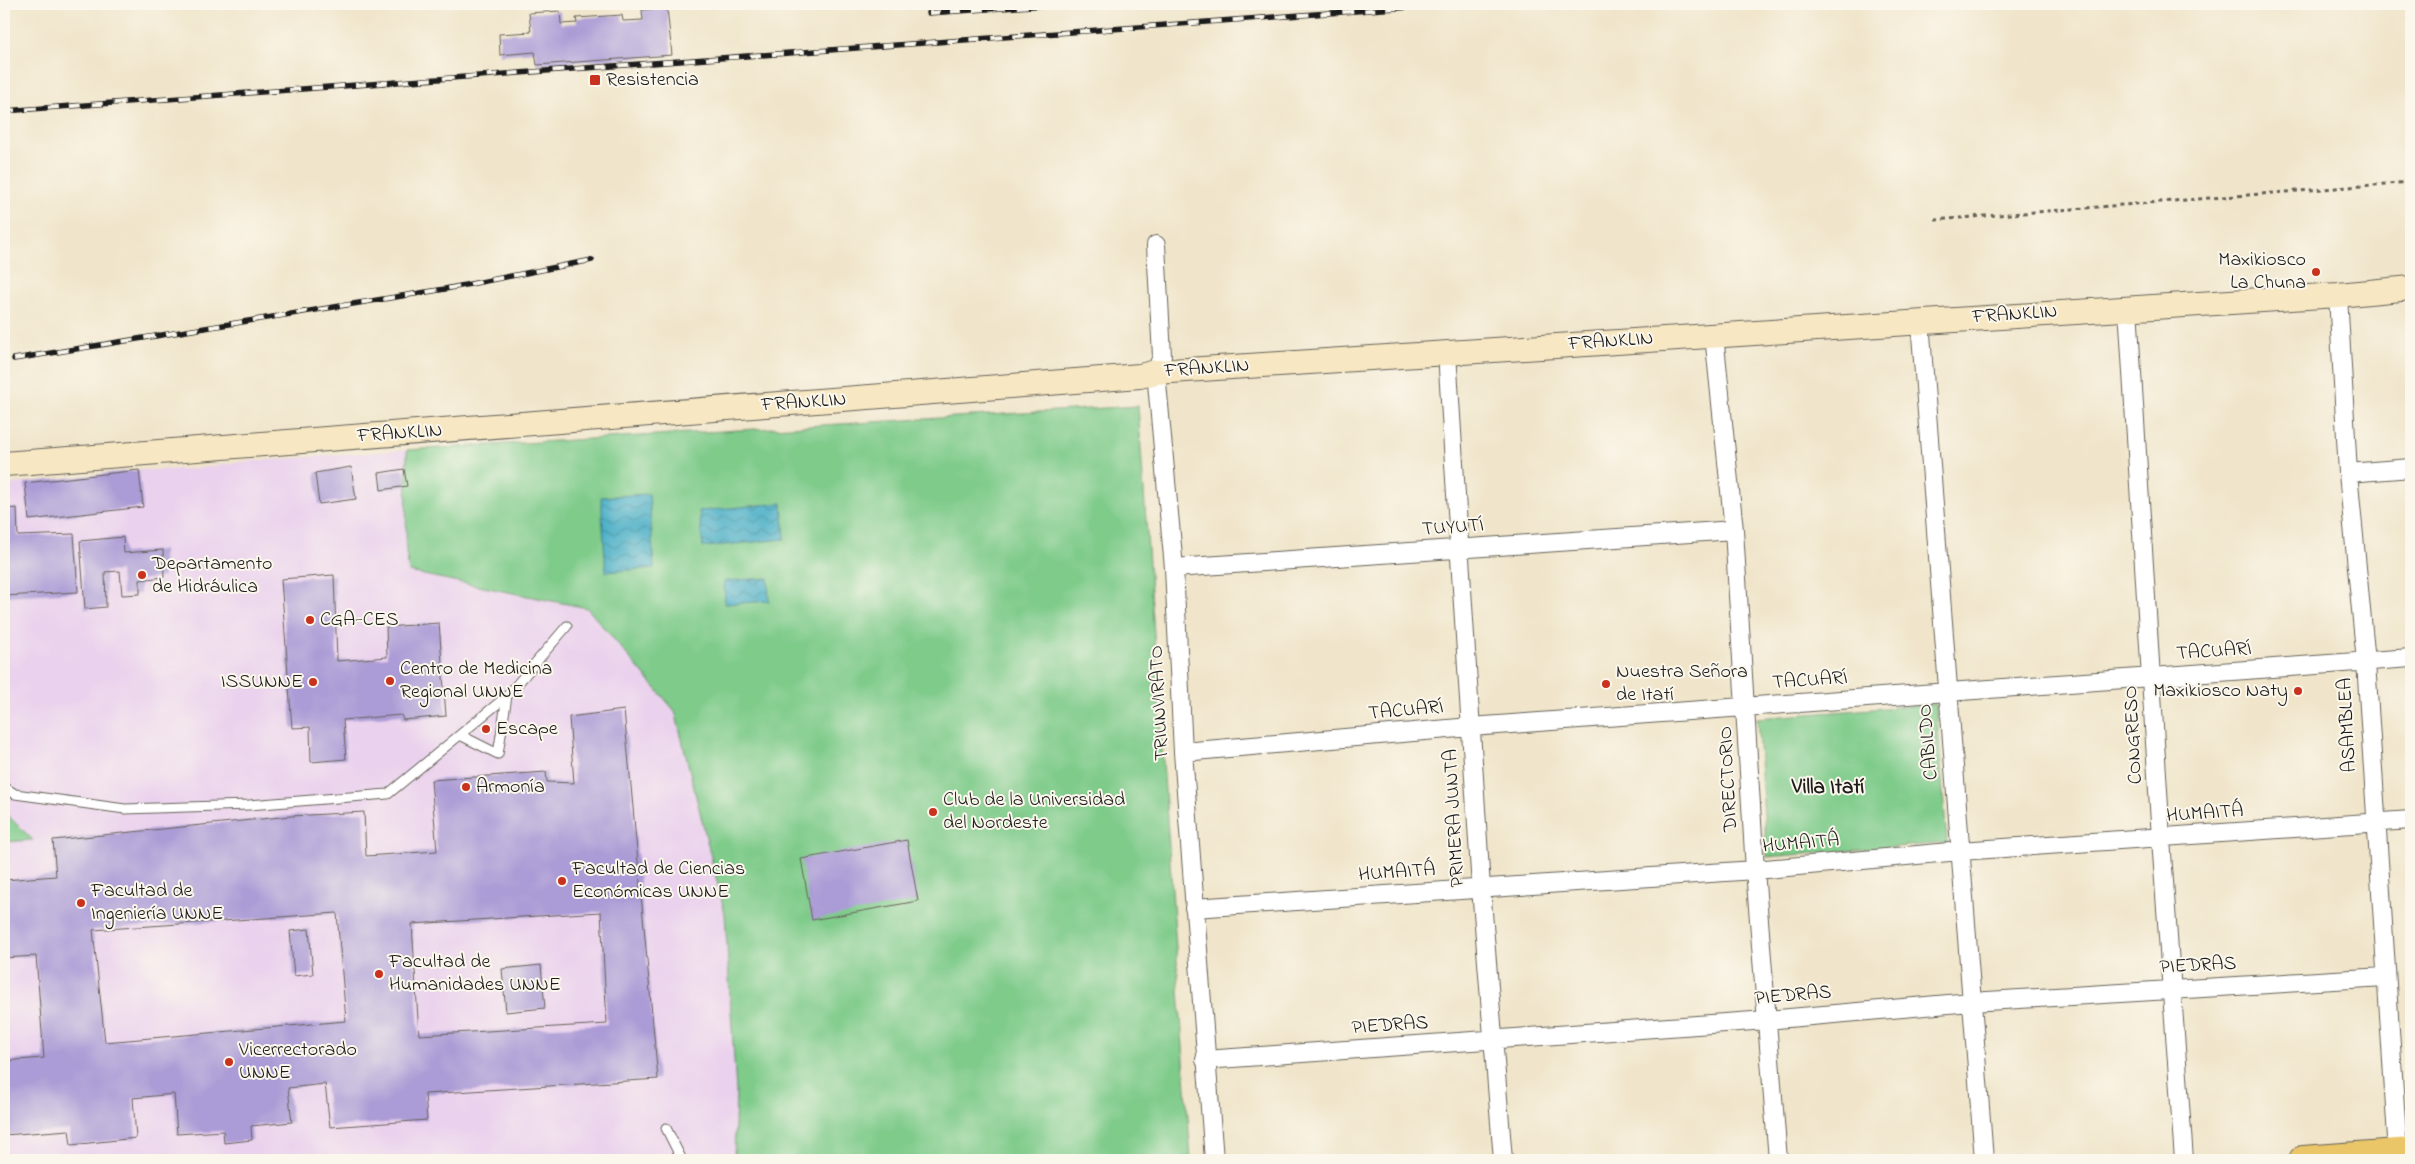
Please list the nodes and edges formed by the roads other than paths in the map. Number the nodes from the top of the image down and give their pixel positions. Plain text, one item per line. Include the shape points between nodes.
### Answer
1 (1156, 244) dead end
2 (2411, 288) edge
3 (2338, 295) junction
4 (2128, 308) junction
5 (1920, 321) junction
6 (1714, 335) junction
7 (1447, 353) junction
8 (1156, 372) junction
9 (4, 464) edge
10 (2411, 468) edge
11 (2348, 473) junction
12 (1734, 530) junction
13 (1459, 548) junction
14 (1174, 568) junction
15 (567, 626) dead end
16 (2411, 658) edge
17 (2366, 662) junction
18 (2152, 678) junction
19 (1946, 692) junction
20 (507, 696) junction
21 (1746, 707) junction
22 (1471, 727) junction
23 (460, 736) junction
24 (1183, 752) junction
25 (4, 787) edge
26 (2411, 820) edge
27 (2375, 823) junction
28 (2161, 839) junction
29 (1960, 851) junction
30 (1755, 870) junction
31 (1481, 888) junction
32 (1194, 908) junction
33 (2386, 977) junction
34 (2172, 989) junction
35 (1971, 1002) junction
36 (1768, 1020) junction
37 (1494, 1040) junction
38 (1205, 1060) junction
39 (666, 1128) dead end
40 (2404, 1155) edge
41 (682, 1160) edge
42 (1214, 1160) edge
43 (1504, 1160) edge
44 (1778, 1160) edge
45 (1984, 1160) edge
46 (2184, 1160) edge
47 (2303, 1160) edge

1 - 8 street, TRIUNVIRATO via 1162,356
2 - 3 street, FRANKLIN
3 - 4 street, FRANKLIN
3 - 11 street, ASAMBLEA
4 - 5 street, FRANKLIN
4 - 18 street, CONGRESO
5 - 6 street, FRANKLIN
5 - 19 street, CABILDO
6 - 7 street, FRANKLIN
6 - 12 street, DIRECTORIO
7 - 8 street, FRANKLIN
7 - 13 street, PRIMERA JUNTA
8 - 9 street, FRANKLIN via 1130,377
8 - 14 street, TRIUNVIRATO
10 - 11 street
11 - 17 street, ASAMBLEA
12 - 13 street, TUYUTÍ
12 - 21 street, DIRECTORIO
13 - 14 street, TUYUTÍ
13 - 22 street, PRIMERA JUNTA
14 - 24 street, TRIUNVIRATO
15 - 20 lane
16 - 17 street, TACUARÍ
17 - 18 street, TACUARÍ
17 - 27 street, ASAMBLEA
18 - 19 street, TACUARÍ
18 - 28 street, CONGRESO
19 - 21 street, TACUARÍ
19 - 29 street, CABILDO
20 - 23 lane
20 - 23 lane via 498,754
21 - 22 street, TACUARÍ
21 - 30 street, DIRECTORIO
22 - 24 street, TACUARÍ
22 - 31 street, PRIMERA JUNTA
23 - 25 lane via 388,794 249,805 125,809 15,794
24 - 32 street, TRIUNVIRATO
26 - 27 street, HUMAITÁ
27 - 28 street, HUMAITÁ
27 - 33 street, ASAMBLEA
28 - 29 street, HUMAITÁ
28 - 34 street, CONGRESO
29 - 30 street, HUMAITÁ
29 - 35 street, CABILDO
30 - 31 street, HUMAITÁ
30 - 36 street, DIRECTORIO
31 - 32 street, HUMAITÁ
31 - 37 street, PRIMERA JUNTA
32 - 38 street, TRIUNVIRATO
33 - 34 street, PIEDRAS
33 - 40 street, ASAMBLEA
34 - 35 street, PIEDRAS
34 - 46 street, CONGRESO
35 - 36 street, PIEDRAS
35 - 45 street, CABILDO
36 - 37 street, PIEDRAS
36 - 44 street, DIRECTORIO
37 - 38 street, PIEDRAS
37 - 43 street, PRIMERA JUNTA
38 - 42 street, TRIUNVIRATO
39 - 41 lane
40 - 47 main road

